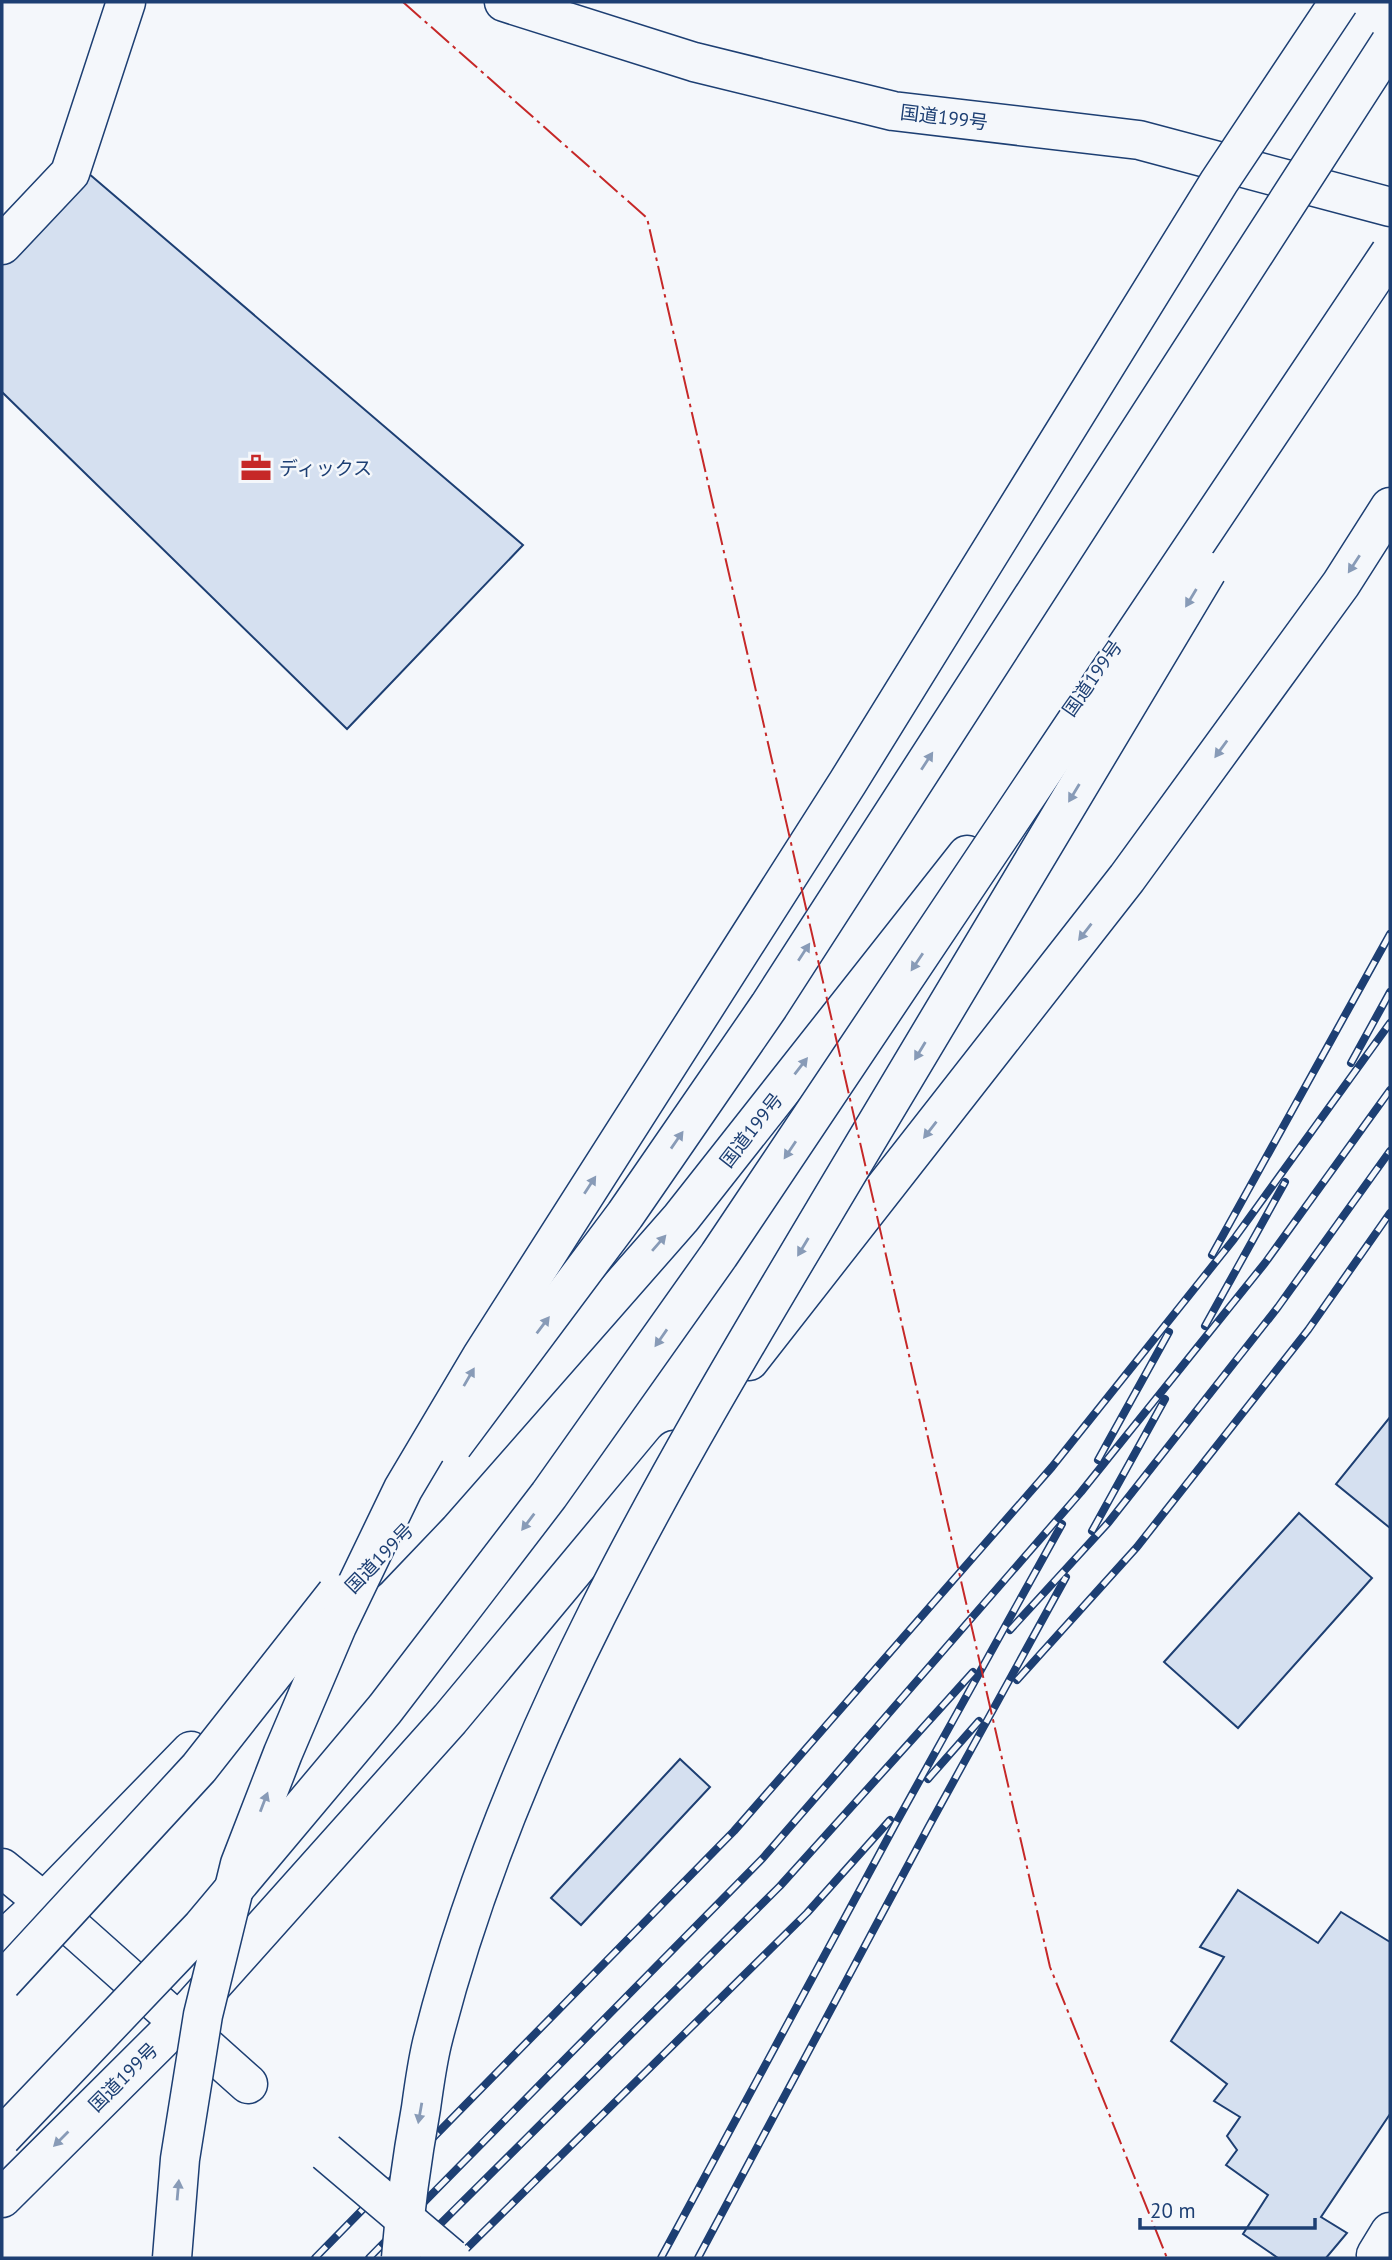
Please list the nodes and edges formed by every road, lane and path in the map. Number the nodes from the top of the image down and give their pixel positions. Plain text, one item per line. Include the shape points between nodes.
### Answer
1 (126, 2) edge
2 (504, 2) edge
3 (1339, 2) edge
4 (1390, 43) edge
5 (1390, 207) edge
6 (1390, 231) edge
7 (2, 246) edge
8 (1390, 253) edge
9 (1390, 266) edge
10 (1390, 507) edge
11 (2, 1868) edge
12 (44, 1902) junction
13 (2, 1941) edge
14 (2, 1982) edge
15 (179, 2022) junction
16 (248, 2084) dead end
17 (2, 2137) edge
18 (326, 2152) dead end
19 (2, 2197) edge
20 (1390, 2232) edge
21 (172, 2258) edge
22 (401, 2258) edge
23 (451, 2258) edge
24 (1377, 2258) edge

1 - 7 main road via 70,173
2 - 5 main road, 国道199号 via 694,62 893,111 1139,140
21 -> 3 main road, bridge via 180,2159 203,2015 240,1864 337,1626 403,1489 1219,182
14 -> 4 main road, bridge via 199,1768 463,1433 625,1214 769,1006
12 -> 6 main road, 国道199号 via 430,1504 681,1218 950,878 1183,550
8 -> 17 main road, bridge via 719,1255 549,1495 385,1709 202,1927
9 -> 22 main road, bridge via 769,1305 673,1470 598,1614 527,1763 476,1891 431,2046 406,2194
10 -> 15 main road, 国道199号 via 1341,584 1127,878 783,1320 450,1720
11 - 12 main road
12 - 13 main road, 国道199号
12 - 15 main road
15 - 16 main road
15 -> 19 main road, 国道199号
18 - 23 main road, bridge
20 - 24 main road

